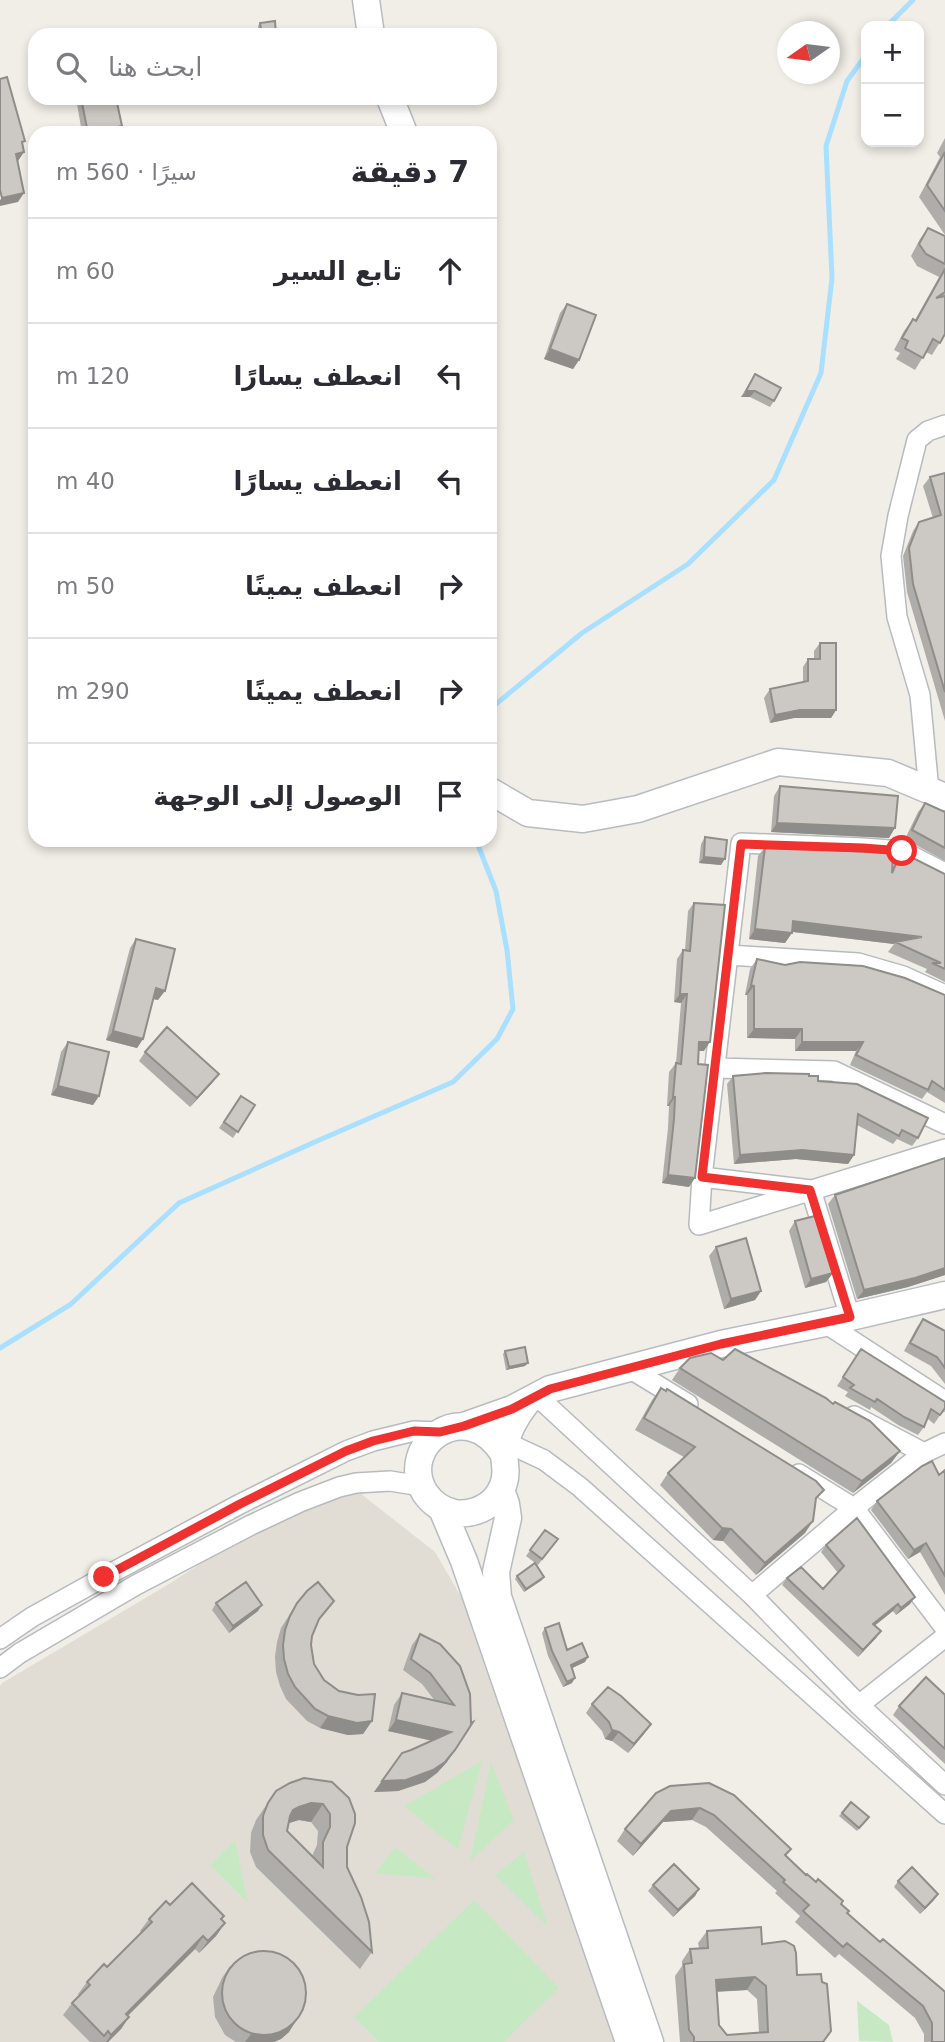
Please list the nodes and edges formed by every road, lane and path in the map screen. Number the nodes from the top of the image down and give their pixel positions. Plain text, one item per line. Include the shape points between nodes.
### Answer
1 (366, 0) edge
2 (370, 28) edge
3 (393, 105) edge
4 (401, 126) edge
5 (945, 425) edge
6 (497, 794) edge
7 (937, 794) edge
8 (945, 873) edge
9 (728, 955) junction
10 (945, 995) edge
11 (716, 1068) junction
12 (945, 1124) edge
13 (945, 1149) edge
14 (702, 1177) junction
15 (810, 1190) junction
16 (945, 1295) edge
17 (850, 1317) junction
18 (825, 1323) junction
19 (721, 1344) junction
20 (745, 1357) edge
21 (629, 1368) junction
22 (532, 1399) junction
23 (945, 1401) edge
24 (840, 1408) edge
25 (700, 1412) edge
26 (452, 1429) junction
27 (945, 1443) edge
28 (504, 1448) junction
29 (924, 1454) junction
30 (783, 1464) edge
31 (421, 1486) junction
32 (501, 1490) junction
33 (854, 1508) junction
34 (442, 1509) junction
35 (752, 1595) junction
36 (945, 1628) edge
37 (945, 1637) edge
38 (0, 1639) edge
39 (0, 1668) edge
40 (859, 1705) junction
41 (945, 1785) edge
42 (945, 1814) edge
43 (629, 2042) edge
44 (650, 2042) edge

1 - 2 street
3 - 4 street
5 - 7 street via 928,430 917,440 891,556 897,617 920,695
6 - 7 street via 528,813 583,819 638,809 778,762 888,773
8 - 9 street via 902,851 741,844
9 - 10 street via 858,963
9 - 11 street
11 - 12 street via 834,1071
11 - 14 street
13 - 15 street
14 - 15 street
14 - 15 street via 699,1225
15 - 17 street
16 - 17 street
17 - 18 street
18 - 19 street
18 - 23 street
19 - 20 street
19 - 21 street
21 - 22 street via 550,1389
21 - 25 street
22 - 26 street
22 - 28 street via 518,1414
22 - 35 street
24 - 29 street
26 - 28 street via 476,1428
26 - 31 street via 430,1439 423,1450 418,1474
26 - 38 street via 414,1431 346,1451 92,1584
27 - 29 street
28 - 32 street
28 - 42 street via 544,1460 580,1487
29 - 33 street
30 - 33 street
31 - 34 street
31 - 39 street via 374,1480 300,1502 136,1585
32 - 34 street via 475,1512
32 - 44 street via 509,1517 496,1573 498,1597
33 - 35 street
33 - 36 street
34 - 43 street via 464,1561
35 - 40 street
37 - 40 street
40 - 41 street

